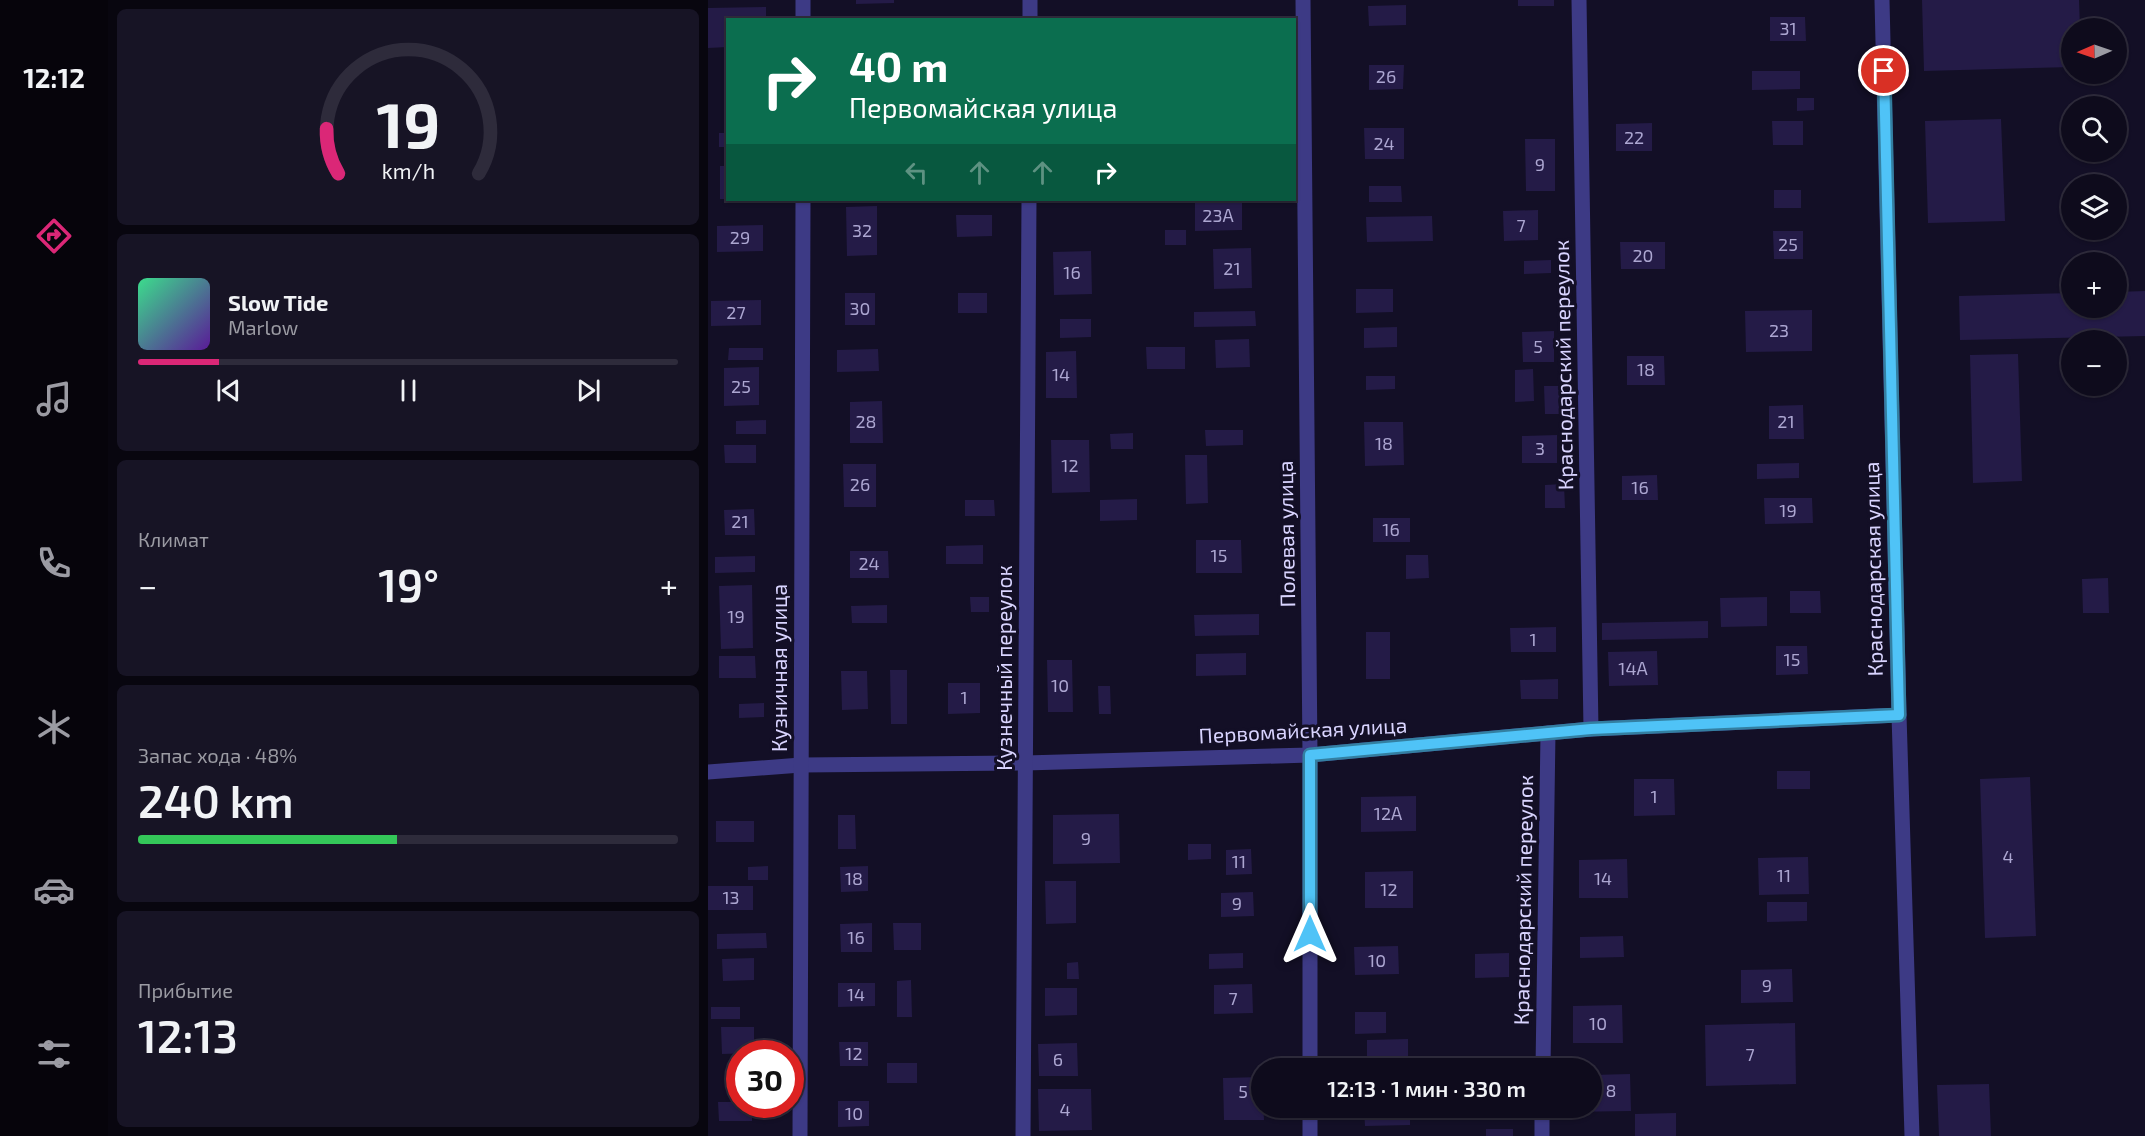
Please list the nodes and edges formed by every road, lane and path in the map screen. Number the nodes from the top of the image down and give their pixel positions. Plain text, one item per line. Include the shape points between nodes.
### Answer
1 (803, 0) edge
2 (1030, 0) edge
3 (1303, 0) edge
4 (1579, 0) edge
5 (1882, 0) edge
6 (803, 18) edge
7 (1030, 18) edge
8 (802, 201) edge
9 (1029, 201) edge
10 (1899, 715) junction
11 (1591, 729) junction
12 (1548, 733) junction
13 (1310, 755) junction
14 (1025, 763) junction
15 (801, 765) junction
16 (708, 772) edge
17 (1310, 1058) edge
18 (1543, 1058) edge
19 (1310, 1118) edge
20 (1542, 1118) edge
21 (800, 1136) edge
22 (1023, 1136) edge
23 (1310, 1136) edge
24 (1542, 1136) edge
25 (1912, 1136) edge

1 - 6 street
2 - 7 street
3 - 13 street, Полевая улица
4 - 11 street, Краснодарский переулок
5 - 10 street, Краснодарская улица
8 - 15 street, Кузничная улица
9 - 14 street, Кузнечный переулок
10 - 11 street, Первомайская улица
10 - 25 street, Краснодарская улица
11 - 12 street, Первомайская улица
12 - 13 street, Первомайская улица
12 - 18 street, Краснодарский переулок
13 - 14 street, Первомайская улица
13 - 17 street, Полевая улица
14 - 15 street, Первомайская улица
14 - 22 street, Кузнечный переулок
15 - 16 street, Первомайская улица
15 - 21 street, Кузничная улица
19 - 23 street
20 - 24 street

